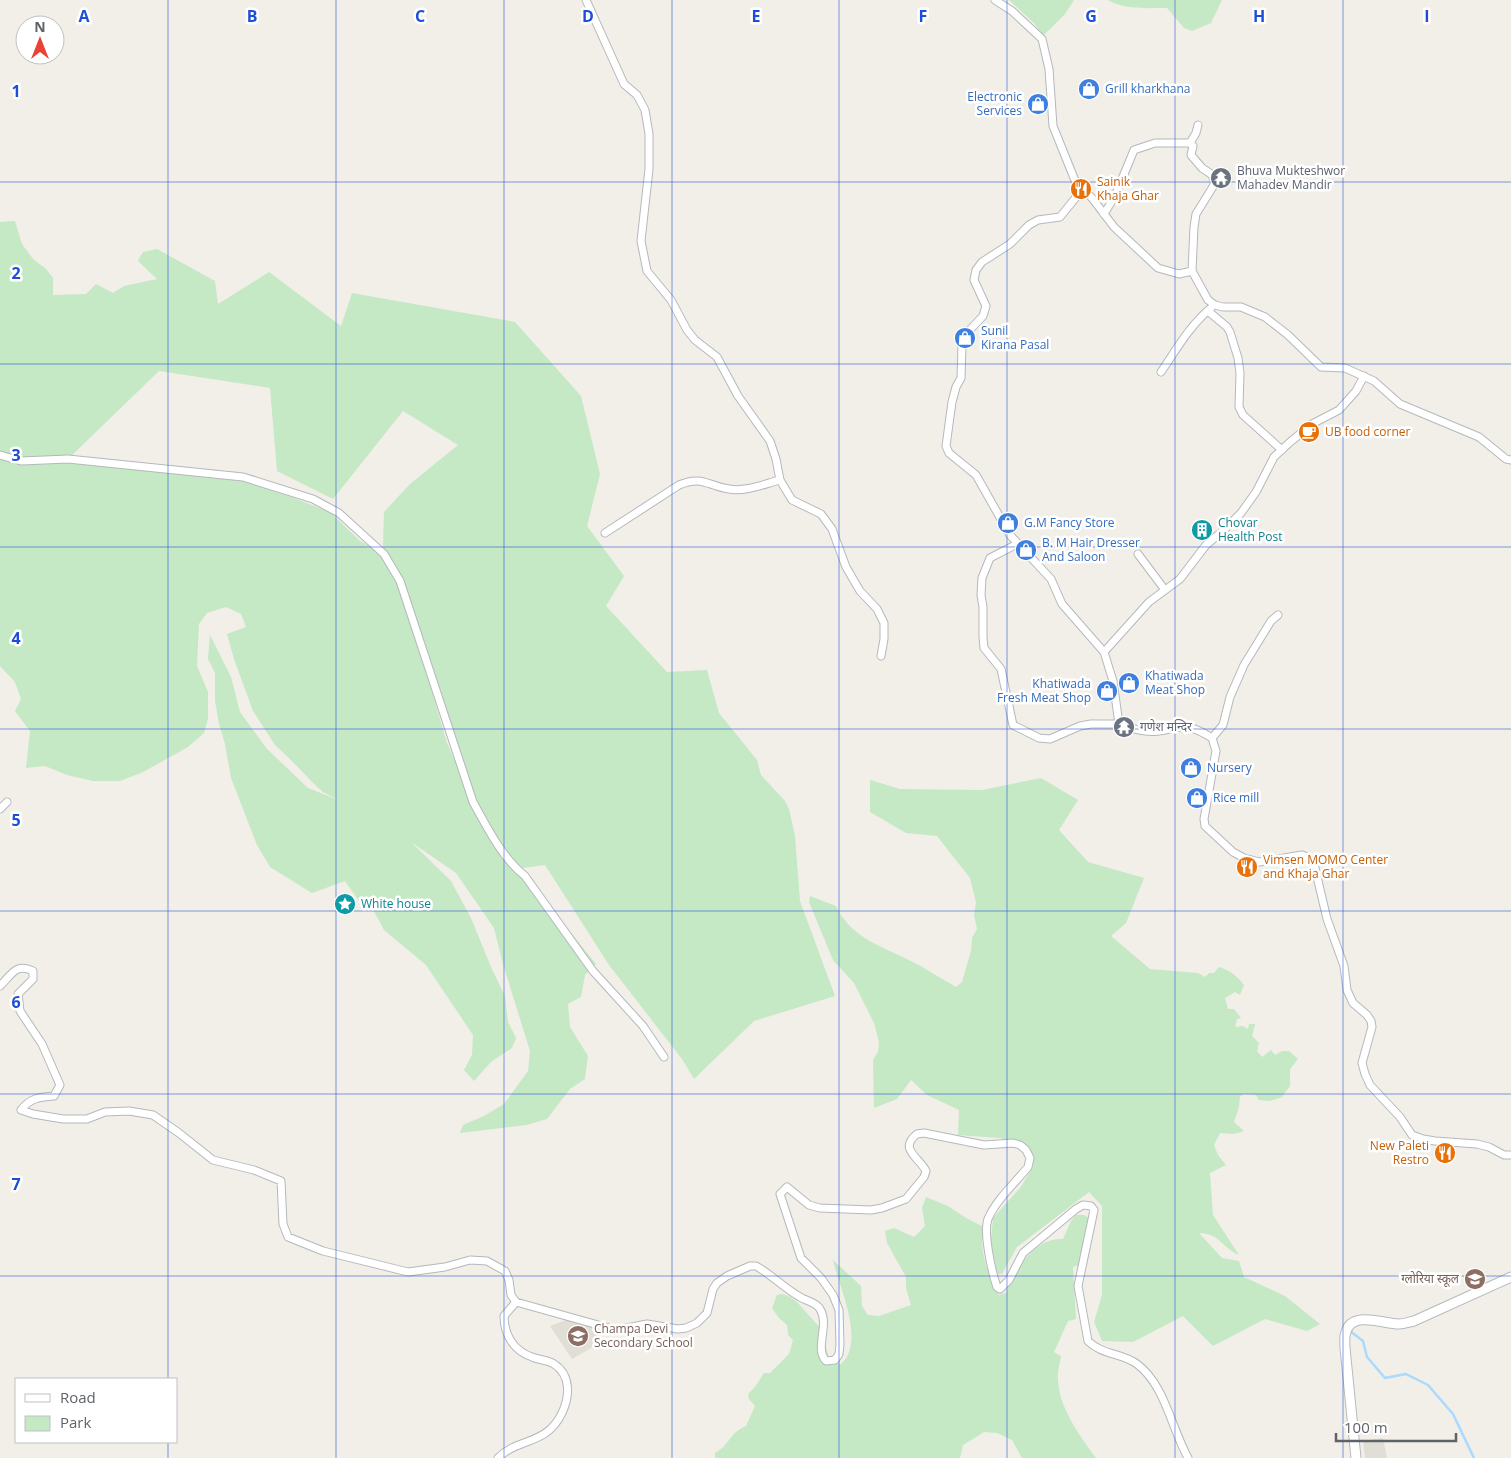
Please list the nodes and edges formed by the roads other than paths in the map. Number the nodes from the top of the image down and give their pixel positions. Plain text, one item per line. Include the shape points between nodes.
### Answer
1 (586, 0) edge
2 (995, 0) edge
3 (1198, 125) dead end
4 (1190, 143) junction
5 (1082, 190) junction
6 (1104, 214) junction
7 (1192, 271) junction
8 (1215, 305) junction
9 (1208, 311) junction
10 (1161, 372) dead end
11 (1364, 376) junction
12 (1282, 450) junction
13 (0, 455) edge
14 (1511, 460) edge
15 (780, 480) junction
16 (605, 534) dead end
17 (1017, 544) junction
18 (1138, 554) dead end
19 (1165, 590) junction
20 (1278, 615) dead end
21 (1104, 652) junction
22 (882, 656) dead end
23 (1119, 724) junction
24 (1212, 738) junction
25 (6, 802) dead end
26 (0, 809) edge
27 (0, 986) edge
28 (664, 1057) dead end
29 (1511, 1155) edge
30 (1511, 1277) edge
31 (516, 1302) junction
32 (498, 1458) edge
33 (1188, 1458) edge
34 (1356, 1458) edge

1 - 15 street via 624,84 645,110 649,169 642,241 647,271 672,300 695,340 716,357 738,396 770,441
2 - 5 street via 1042,39 1053,126 1076,183
3 - 4 street
4 - 6 street via 1155,143 1134,150
4 - 7 street via 1193,146 1191,155 1214,179 1214,185 1196,214
5 - 6 street
5 - 17 street via 1060,217 1038,220 1029,225 1010,244 982,262 974,280 986,306 983,316 965,335 962,345 961,378 952,402 946,446 949,453 976,474
6 - 7 street via 1158,268 1179,274
7 - 8 street via 1208,300
8 - 9 street
8 - 11 street via 1241,307 1265,318 1321,367 1345,368
9 - 10 street
9 - 12 street via 1230,332 1240,373 1239,407 1243,415
11 - 12 street via 1339,410 1312,424
11 - 14 street via 1400,404 1479,437
12 - 19 street via 1274,457 1241,513 1206,545 1180,579
13 - 28 street via 21,461 68,459 243,477 313,499 346,518 384,554 400,581 473,802 490,832 593,971 642,1026
15 - 16 street via 748,489 730,489 691,480
15 - 22 street via 792,500 821,514 832,529 846,567 884,623
17 - 21 street via 1052,579 1062,604
17 - 23 street via 990,558 982,578 981,595 984,648 1001,669 1013,725 1039,738 1050,739 1080,726
18 - 19 street
19 - 21 street via 1149,602
20 - 24 street via 1244,665 1230,697 1223,725
21 - 23 street via 1113,681
23 - 24 street via 1139,731 1160,732 1190,726
24 - 29 street via 1216,751 1205,826 1244,858 1259,862 1297,855 1309,858 1315,868 1347,990 1371,1021 1362,1063 1370,1085 1412,1135 1435,1141 1477,1144
25 - 26 street
27 - 31 street via 18,968 33,971 34,979 18,994 20,1011 42,1044 60,1085 54,1096 27,1102 21,1110 63,1119 87,1119 105,1112 129,1111 152,1115 213,1160 254,1170 281,1181 283,1224 288,1237 323,1251 408,1272 470,1260 487,1261 505,1271
30 - 34 main road via 1414,1321 1401,1324 1367,1320 1354,1321 1350,1325 1346,1331 1345,1348
31 - 32 street via 504,1316 508,1337 519,1351 553,1363 560,1369 565,1375 568,1399 558,1422 546,1434
31 - 33 street via 616,1330 647,1324 686,1328 707,1313 717,1283 756,1266 820,1309 824,1324 823,1357 826,1361 835,1360 840,1344 834,1295 801,1258 780,1194 787,1187 809,1205 820,1208 882,1208 906,1200 924,1177 924,1166 909,1149 909,1143 917,1134 984,1145 1013,1143 1026,1150 1030,1158 1028,1166 987,1221 987,1242 997,1287 1000,1289 1009,1280 1024,1254 1076,1209 1083,1205 1091,1206 1094,1210 1078,1286 1088,1341 1102,1351 1135,1362 1149,1375 1160,1390

